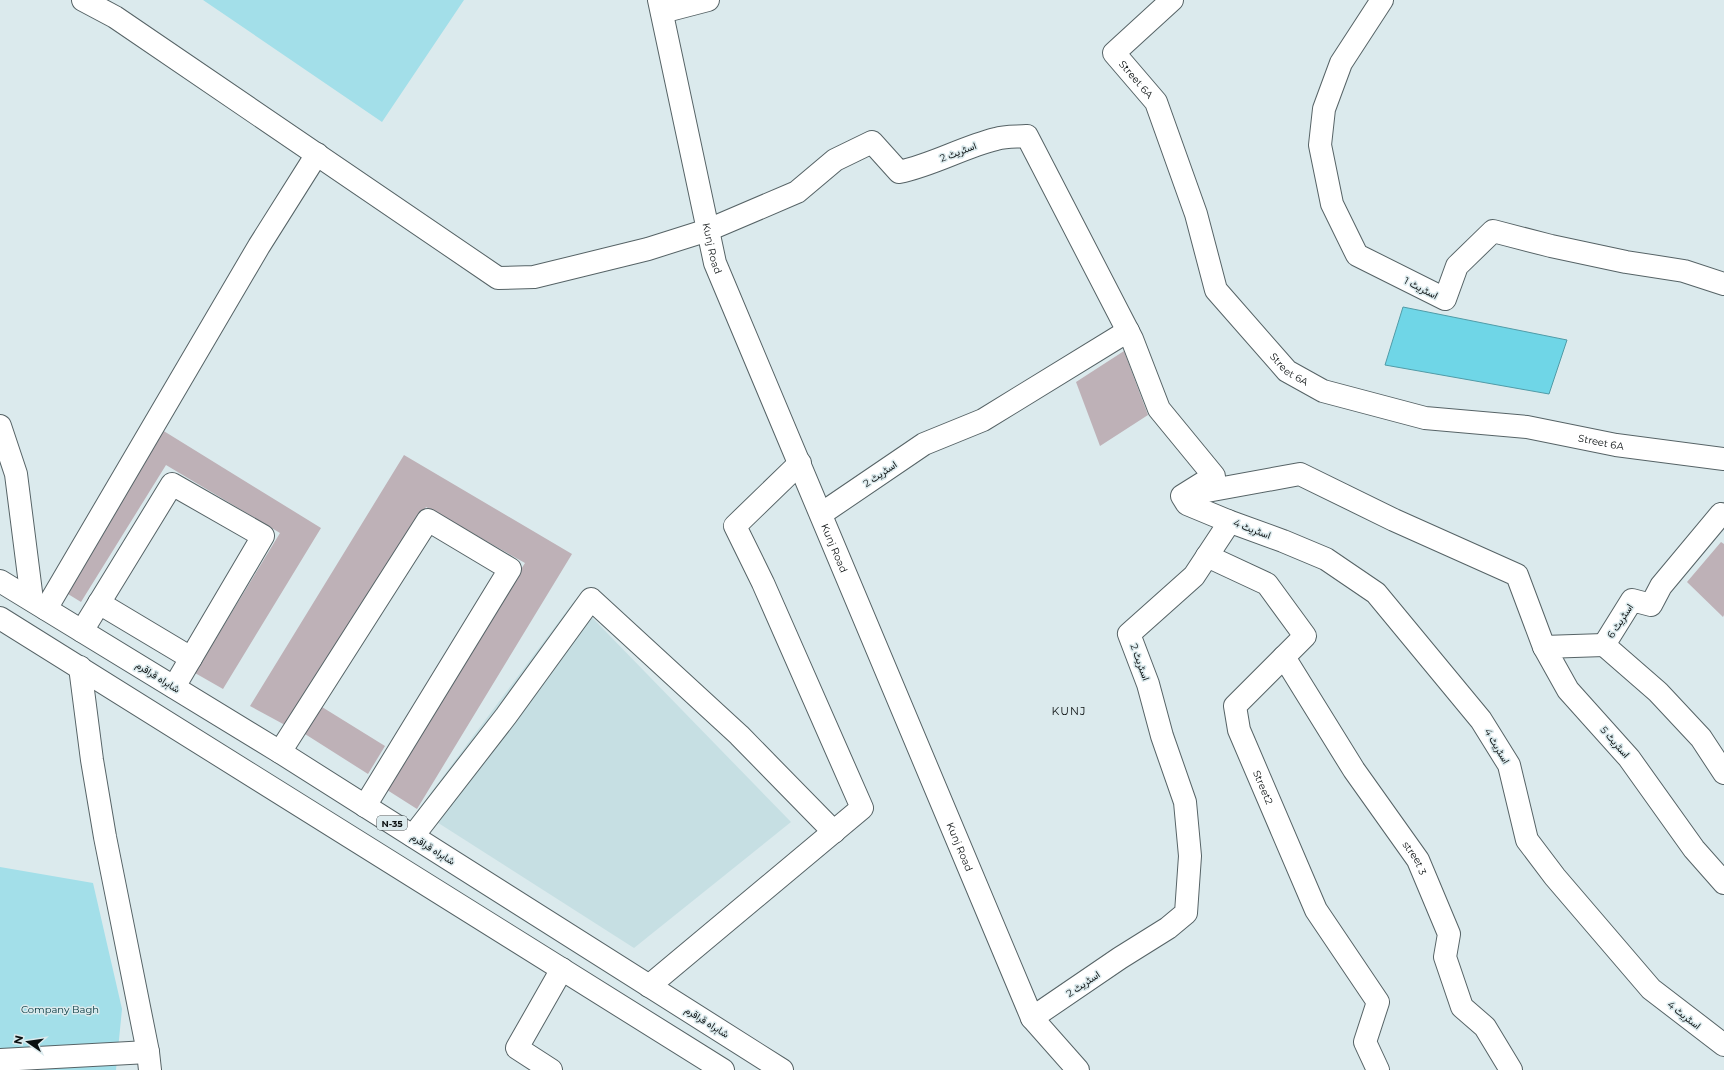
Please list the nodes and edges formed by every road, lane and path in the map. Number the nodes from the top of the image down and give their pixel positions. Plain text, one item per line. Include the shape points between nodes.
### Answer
1 (83, 0) edge
2 (708, 0) edge
3 (1172, 0) edge
4 (1382, 0) edge
5 (661, 6) edge
6 (317, 154) junction
7 (708, 230) junction
8 (1724, 284) edge
9 (1128, 331) junction
10 (0, 426) edge
11 (1724, 459) edge
12 (800, 464) junction
13 (1182, 496) junction
14 (821, 514) junction
15 (1723, 515) edge
16 (1228, 521) junction
17 (1207, 556) junction
18 (0, 581) edge
19 (99, 603) junction
20 (39, 605) junction
21 (0, 618) edge
22 (82, 631) junction
23 (1604, 645) junction
24 (1544, 647) junction
25 (191, 658) junction
26 (1284, 658) junction
27 (80, 667) junction
28 (174, 687) junction
29 (280, 752) junction
30 (1724, 773) edge
31 (365, 806) junction
32 (834, 832) junction
33 (413, 836) junction
34 (1724, 883) edge
35 (562, 969) junction
36 (649, 986) junction
37 (1032, 1018) junction
38 (1724, 1045) edge
39 (0, 1060) edge
40 (149, 1061) edge
41 (551, 1070) edge
42 (723, 1070) edge
43 (782, 1070) edge
44 (1078, 1070) edge
45 (1378, 1070) edge
46 (1512, 1070) edge

1 - 6 main road via 115,17
2 - 5 main road
3 - 11 main road, Street 6A via 1114,53 1156,102 1196,214 1216,290 1287,371 1323,391 1425,418 1527,427 1616,445
4 - 8 main road, اسٹریٹ 1 via 1342,63 1324,109 1320,145 1332,204 1357,255 1445,299 1457,266 1493,231 1581,253 1684,271
5 - 7 main road, Kunj Road
6 - 7 main road via 498,278 534,277 648,249
6 - 20 main road
7 - 9 main road, اسٹریٹ 2 via 797,192 835,160 872,142 899,172 918,168 998,138 1027,136
7 - 12 main road, Kunj Road via 715,263
9 - 13 main road, اسٹریٹ 2 via 1159,409 1214,476
9 - 14 main road, اسٹریٹ 2 via 983,420 924,444
10 - 20 main road via 16,474
12 - 14 main road, Kunj Road
12 - 32 main road via 734,526 763,583 862,808
13 - 16 main road via 1187,504
13 - 24 main road, اسٹریٹ 5 via 1300,474 1394,520 1517,575
14 - 37 main road, Kunj Road
15 - 23 main road, اسٹریٹ 6 via 1661,586 1651,605 1632,600
16 - 17 main road, اسٹریٹ 2
16 - 38 main road, اسٹریٹ 4 via 1326,558 1376,593 1481,720 1509,765 1527,840 1555,877 1651,989
17 - 26 main road, Street2 via 1267,584 1305,636
17 - 37 main road, اسٹریٹ 2 via 1194,576 1129,634 1148,684 1162,736 1185,802 1190,856 1186,912 1168,928
18 - 20 main road, شاہراہ قراقرم / N-35
19 - 22 main road
19 - 25 main road
19 - 25 main road via 172,484 263,536
20 - 22 main road, شاہراہ قراقرم / N-35
21 - 27 main road
22 - 28 main road, شاہراہ قراقرم / N-35
23 - 24 main road
23 - 30 main road, اسٹریٹ 6 via 1658,692 1701,738
24 - 34 main road, اسٹریٹ 5 via 1568,690 1629,758 1694,849
25 - 28 main road
26 - 45 main road, Street2 via 1235,706 1239,730 1316,910 1378,1002 1365,1042
26 - 46 main road, street 3 via 1354,770 1418,860 1449,934 1445,957 1462,1007 1485,1027
27 - 35 main road
27 - 40 main road via 105,837
28 - 29 main road, شاہراہ قراقرم / N-35
29 - 31 main road, شاہراہ قراقرم / N-35
29 - 31 main road via 428,520 510,569
31 - 33 main road, شاہراہ قراقرم / N-35
32 - 33 main road via 739,735 591,599 506,716
32 - 36 main road
33 - 36 main road, شاہراہ قراقرم / N-35
35 - 41 main road via 517,1048
35 - 42 main road
36 - 43 main road, شاہراہ قراقرم / N-35
37 - 44 main road, Kunj Road
39 - 40 main road

